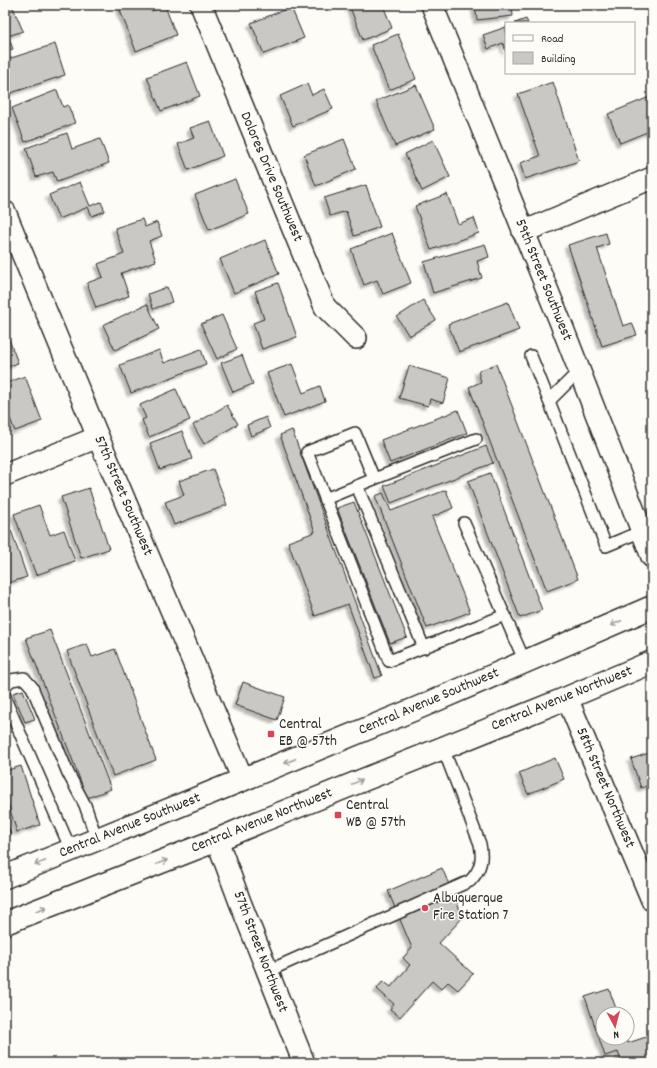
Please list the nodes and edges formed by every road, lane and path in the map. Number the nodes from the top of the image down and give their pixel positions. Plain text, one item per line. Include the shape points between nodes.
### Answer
1 (201, 5) edge
2 (432, 5) edge
3 (652, 178) edge
4 (5, 212) edge
5 (523, 232) junction
6 (356, 338) dead end
7 (531, 356) dead end
8 (580, 370) junction
9 (549, 401) junction
10 (98, 437) junction
11 (476, 439) dead end
12 (5, 475) edge
13 (374, 479) junction
14 (357, 486) junction
15 (325, 499) junction
16 (464, 523) dead end
17 (642, 531) junction
18 (652, 557) edge
19 (652, 607) edge
20 (505, 615) junction
21 (424, 648) junction
22 (525, 662) junction
23 (652, 662) edge
24 (5, 686) edge
25 (5, 696) edge
26 (567, 698) junction
27 (443, 748) junction
28 (243, 780) junction
29 (97, 840) junction
30 (217, 840) junction
31 (71, 850) junction
32 (5, 877) edge
33 (652, 900) edge
34 (5, 923) edge
35 (268, 971) junction
36 (304, 1063) edge

1 - 6 street, Dolores Drive Southwest via 325,307
2 - 5 street, 59th Street Southwest
3 - 5 street
4 - 10 street, 57th Street Southwest
5 - 8 street, 59th Street Southwest
7 - 9 lane
8 - 9 lane
8 - 17 street, 59th Street Southwest
9 - 17 lane via 606,546
10 - 12 street
10 - 28 street, 57th Street Southwest
11 - 13 lane
13 - 14 lane
13 - 15 lane via 355,433 307,452
14 - 15 lane
14 - 21 lane
15 - 21 lane via 390,662
16 - 20 lane
17 - 18 street, 59th Street Southwest
19 -> 22 main road, Central Avenue Southwest
20 - 21 lane
20 - 22 lane
22 -> 28 main road, Central Avenue Southwest
23 - 26 main road, Central Avenue Northwest
24 - 29 lane via 12,680 24,678 32,687
25 - 31 lane
26 - 27 main road, Central Avenue Northwest
26 - 33 street, 58th Street Northwest
30 -> 27 main road, Central Avenue Northwest
27 - 35 lane via 480,844 482,861 476,875 470,881
28 - 29 main road, Central Avenue Southwest
29 - 31 main road, Central Avenue Southwest
34 -> 30 main road, Central Avenue Northwest
30 - 35 street, 57th Street Northwest
31 -> 32 main road, Central Avenue Southwest
35 - 36 street, 57th Street Northwest

